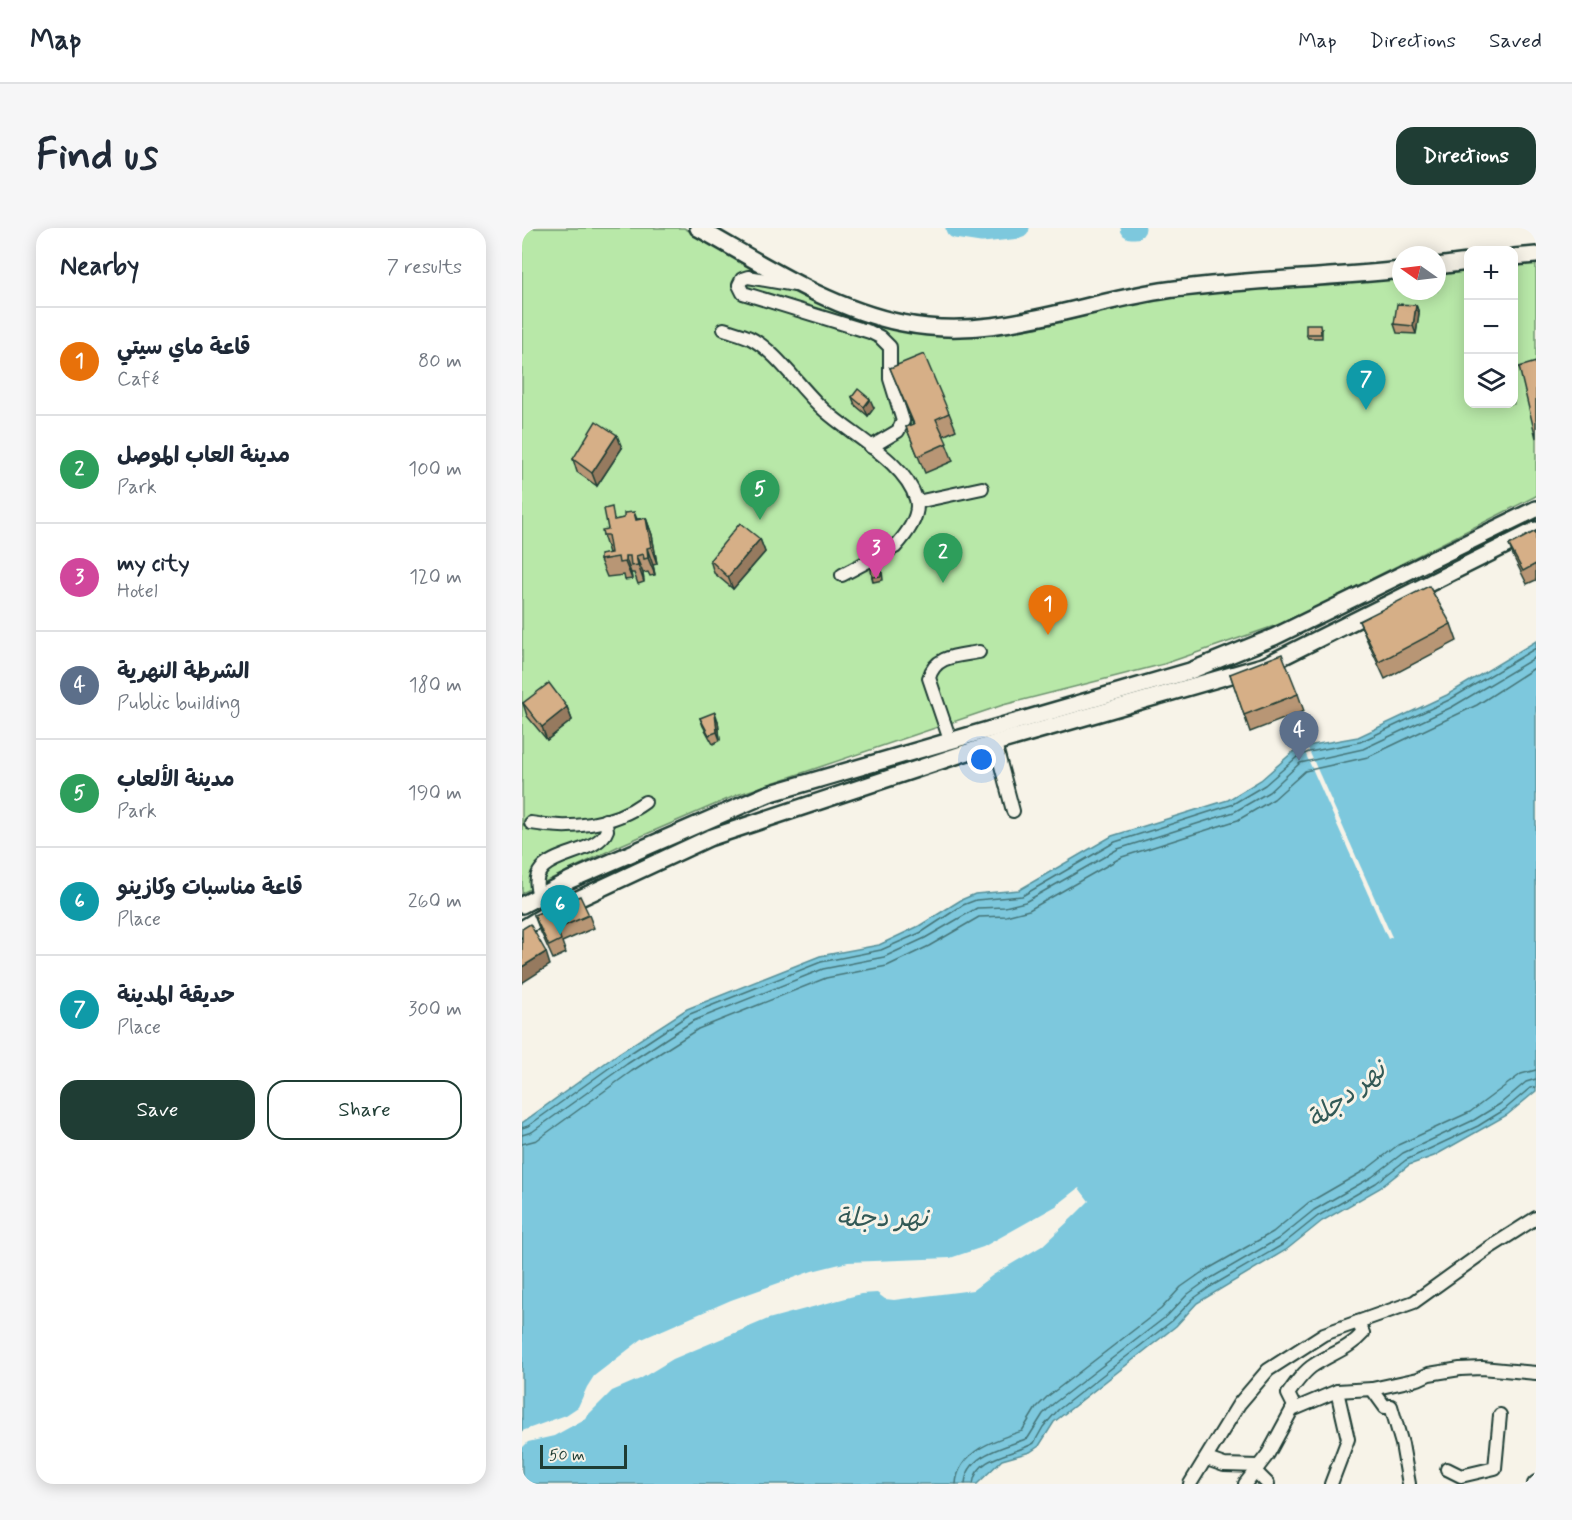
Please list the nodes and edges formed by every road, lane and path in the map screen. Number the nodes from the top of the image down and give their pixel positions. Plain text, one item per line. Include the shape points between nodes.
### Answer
1 (698, 228) edge
2 (1536, 255) edge
3 (1518, 257) edge
4 (1464, 263) edge
5 (1446, 265) edge
6 (1392, 271) edge
7 (801, 285) junction
8 (724, 329) dead end
9 (871, 447) junction
10 (982, 488) dead end
11 (917, 502) junction
12 (1536, 509) edge
13 (1536, 530) edge
14 (842, 575) dead end
15 (979, 652) dead end
16 (950, 740) junction
17 (995, 743) junction
18 (840, 773) junction
19 (847, 790) junction
20 (645, 802) dead end
21 (1013, 811) dead end
22 (605, 820) junction
23 (531, 823) dead end
24 (539, 895) junction
25 (522, 905) edge
26 (522, 929) edge
27 (1536, 1218) edge
28 (1358, 1322) junction
29 (1536, 1373) edge
30 (1372, 1389) junction
31 (1337, 1391) junction
32 (1292, 1410) junction
33 (1500, 1415) dead end
34 (1207, 1459) junction
35 (1256, 1469) junction
36 (1448, 1469) dead end
37 (1472, 1479) edge
38 (1190, 1484) edge
39 (1245, 1484) edge
40 (1268, 1484) edge
41 (1331, 1484) edge
42 (1409, 1484) edge

1 - 7 main road
2 - 3 main road
4 - 5 main road
6 - 7 main road via 1178,288 1042,318 956,329 879,318
7 - 9 street via 748,277 739,285 743,293 864,329 888,344 890,379 903,421 898,430
8 - 9 street via 751,338 824,410
9 - 11 street via 907,481
10 - 11 street
11 - 14 street via 912,523 895,547
12 - 16 main road via 1274,637 1190,671
13 - 17 main road via 1266,665
15 - 16 street via 938,661 931,669 929,678
16 - 18 main road
17 - 19 main road
17 - 21 street
18 - 19 main road
18 - 24 main road via 768,794
19 - 26 main road via 709,838 550,912
20 - 22 street
22 - 23 street via 568,827
22 - 24 street via 607,830 600,842 544,864 536,879
24 - 25 main road
27 - 28 street via 1414,1302
28 - 32 street via 1363,1333 1352,1347 1312,1366 1296,1383 1288,1394
28 - 34 street via 1324,1334 1268,1370 1239,1404
29 - 30 street via 1482,1368 1451,1370
30 - 31 street
30 - 42 street via 1385,1407 1391,1406
31 - 32 street
31 - 41 street via 1348,1439
32 - 35 street
33 - 37 street via 1495,1468
34 - 35 street
34 - 38 street
35 - 39 street
35 - 40 street
36 - 37 street

